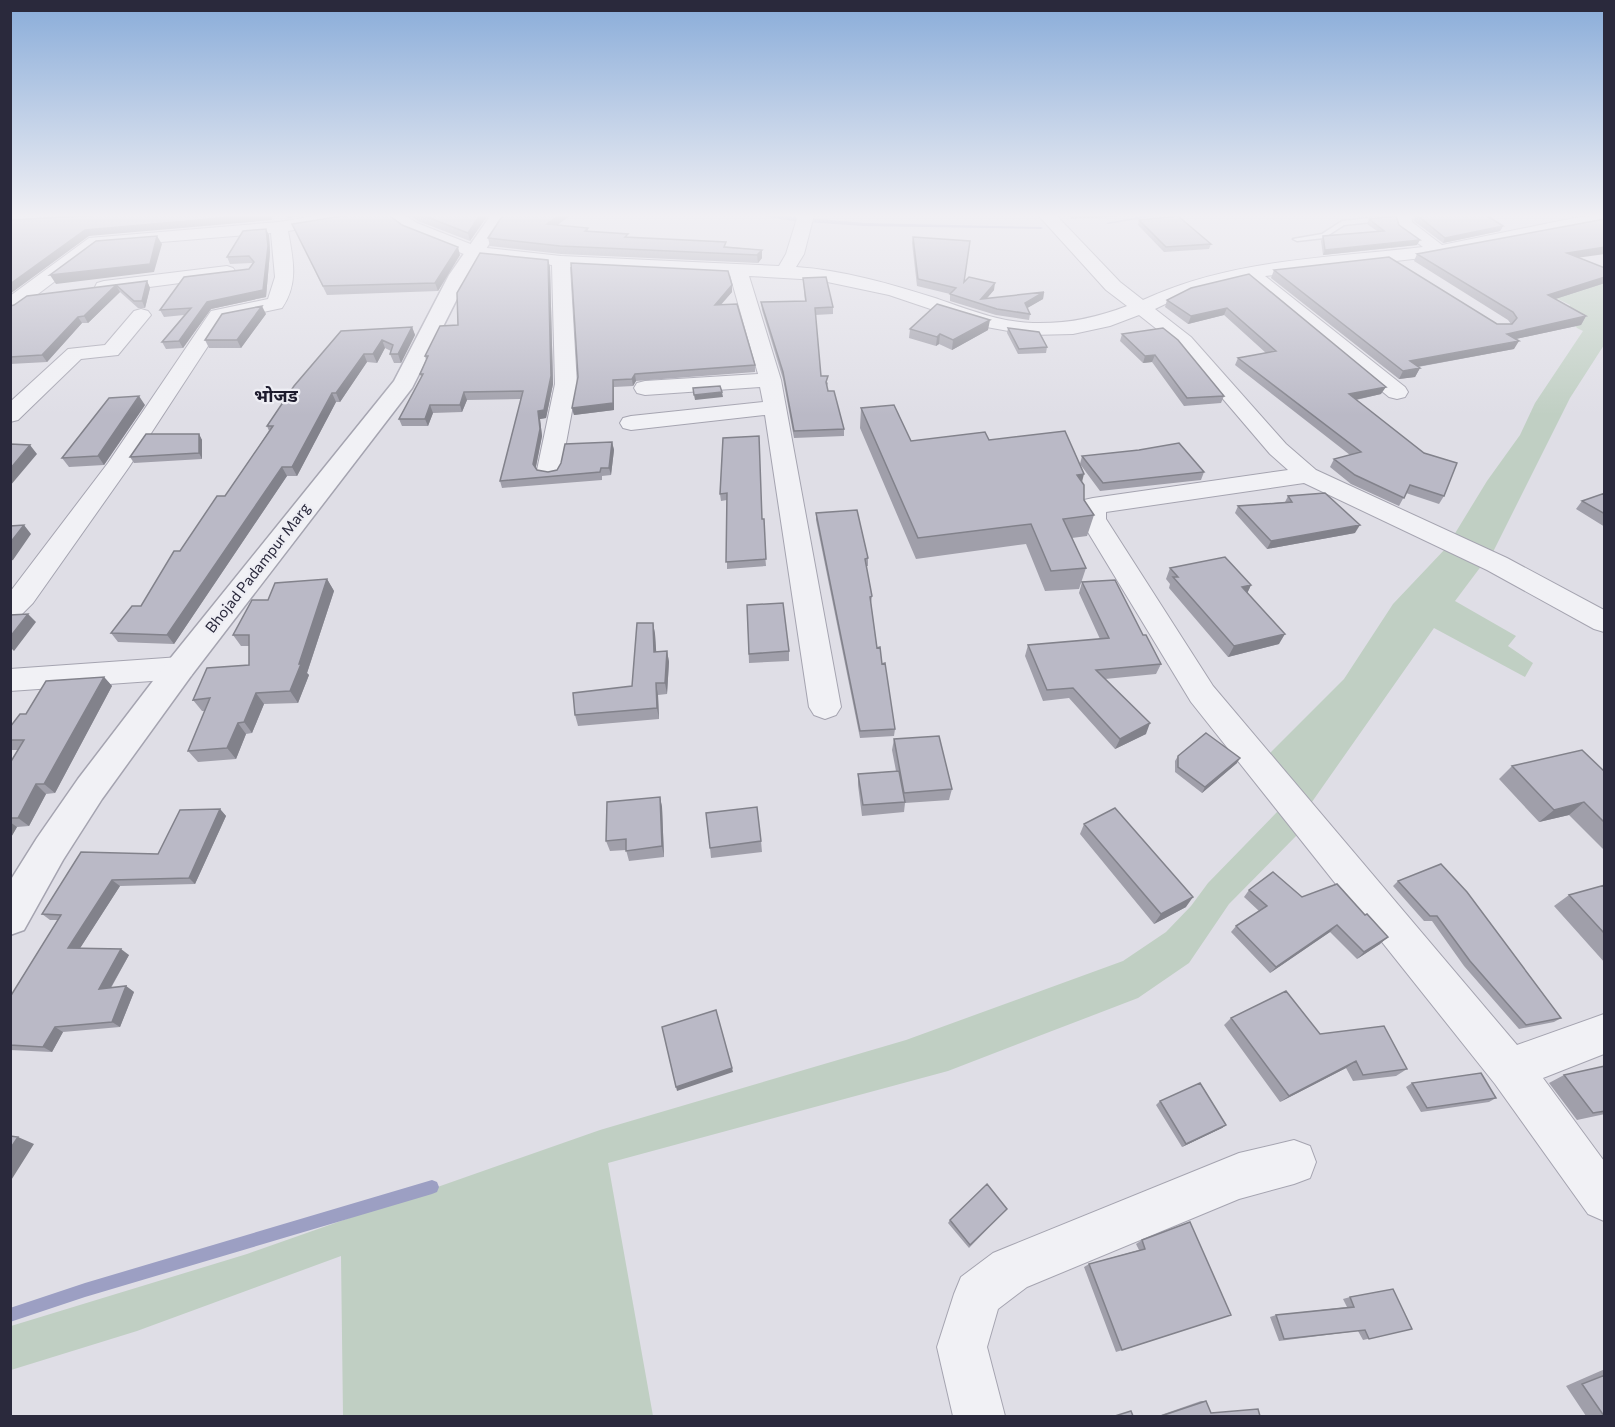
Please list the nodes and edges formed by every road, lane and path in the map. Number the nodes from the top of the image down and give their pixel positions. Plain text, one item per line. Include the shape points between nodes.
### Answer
1 (42, 282) edge
2 (146, 282) edge
3 (284, 282) edge
4 (456, 282) edge
5 (562, 282) edge
6 (741, 282) edge
7 (852, 282) edge
8 (1109, 282) edge
9 (1210, 282) edge
10 (1260, 282) edge
11 (87, 289) edge
12 (56, 292) edge
13 (18, 300) edge
14 (1141, 308) junction
15 (141, 315) dead end
16 (770, 380) junction
17 (645, 388) dead end
18 (1397, 393) dead end
19 (774, 407) junction
20 (10, 415) edge
21 (631, 423) dead end
22 (549, 471) edge
23 (1307, 475) junction
24 (10, 609) edge
25 (1605, 622) edge
26 (180, 668) junction
27 (10, 680) edge
28 (825, 706) dead end
29 (10, 917) edge
30 (1605, 1034) edge
31 (1510, 1069) junction
32 (1294, 1162) dead end
33 (1605, 1198) edge
34 (979, 1416) edge

1 - 13 street
2 - 11 street
3 - 24 street via 280,298 274,304 218,315 117,467
4 - 26 street, Bhojad Padampur Marg via 404,383
5 - 22 street via 566,384
6 - 16 street
7 - 14 street via 988,322 1031,329 1073,328
8 - 14 street
9 - 14 street via 1181,289
10 - 18 street
12 - 13 street
14 - 23 street via 1184,341 1278,449
15 - 20 street via 111,351 75,353
16 - 17 street
16 - 19 street
19 - 21 street
19 - 28 street
23 - 25 street via 1497,564
23 - 31 street via 1093,506 1093,519 1202,694
26 - 27 street
26 - 29 street, Bhojad Padampur Marg via 84,798
30 - 31 street
31 - 33 street
32 - 34 street via 1239,1176 1010,1269 978,1294 962,1347

